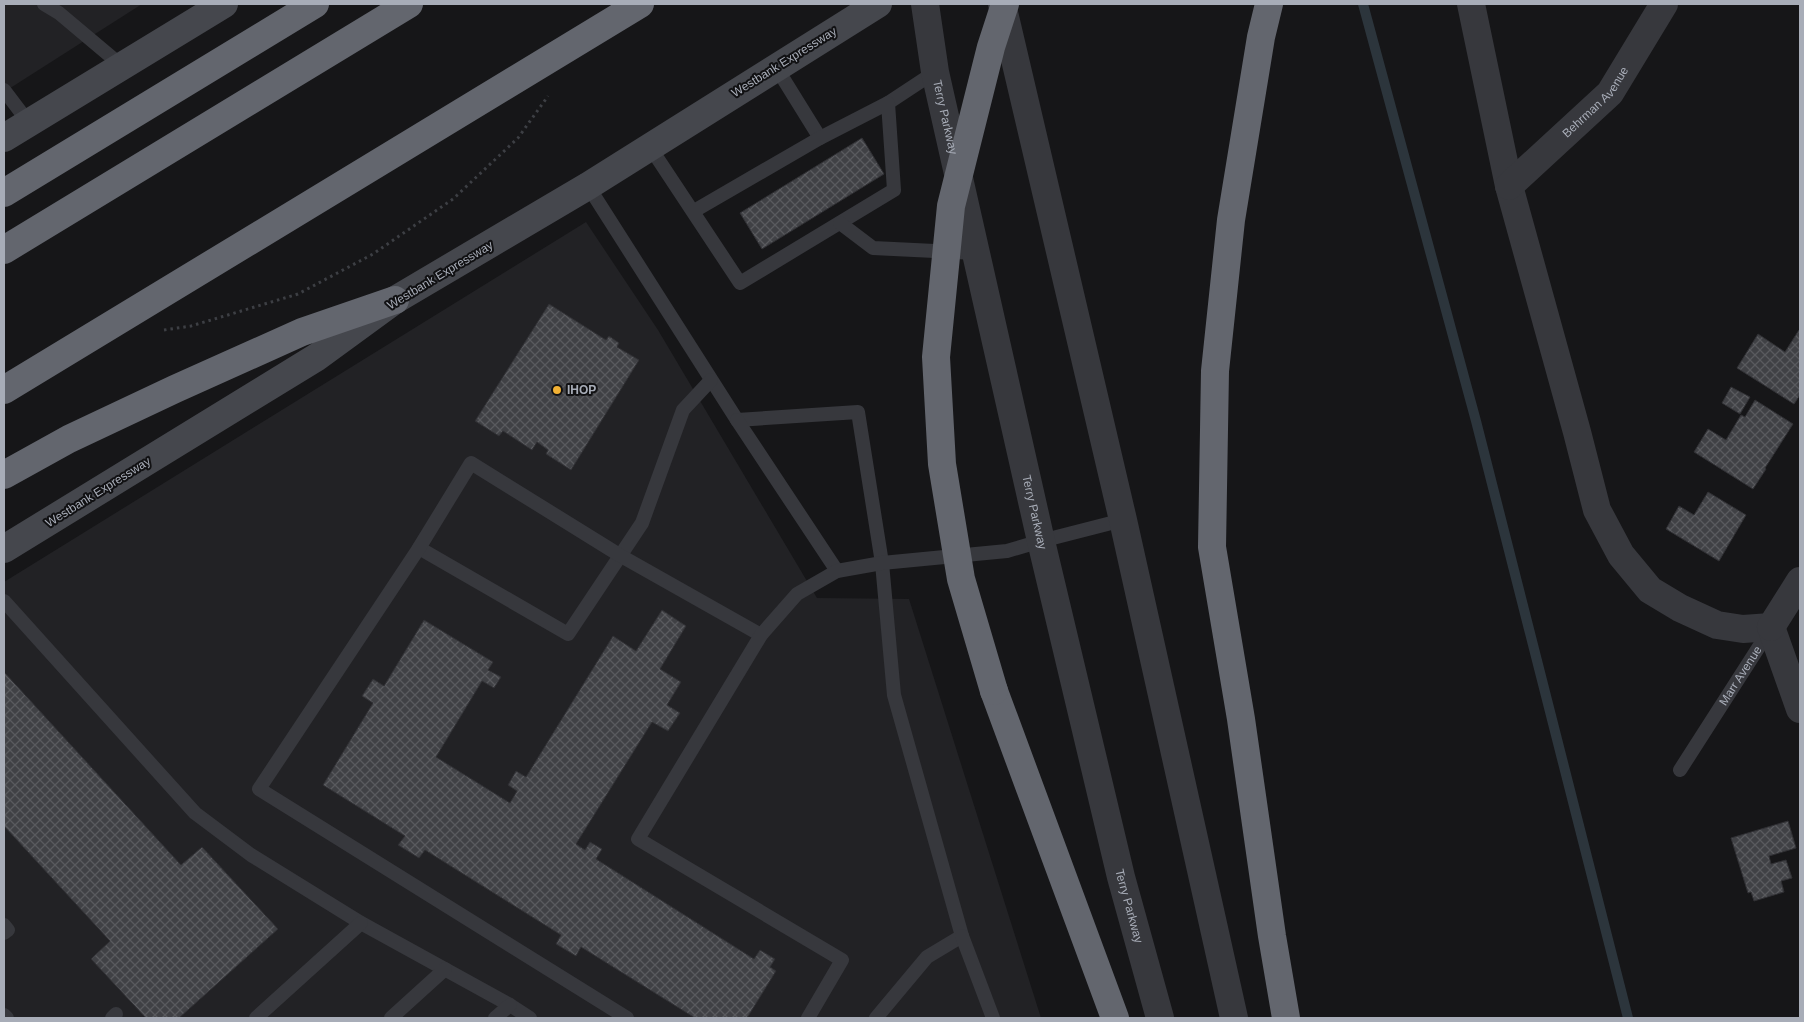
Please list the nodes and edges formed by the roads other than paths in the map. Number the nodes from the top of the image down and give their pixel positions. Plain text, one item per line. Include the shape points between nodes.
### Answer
1 (44, 4) edge
2 (224, 4) edge
3 (315, 4) edge
4 (409, 4) edge
5 (640, 4) edge
6 (878, 4) edge
7 (925, 4) edge
8 (1004, 4) edge
9 (1269, 4) edge
10 (1471, 4) edge
11 (1664, 4) edge
12 (122, 66) junction
13 (776, 68) junction
14 (935, 72) junction
15 (4, 90) edge
16 (888, 103) junction
17 (28, 123) junction
18 (4, 138) edge
19 (820, 138) junction
20 (650, 147) junction
21 (588, 186) junction
22 (1509, 186) junction
23 (4, 192) edge
24 (694, 211) junction
25 (840, 223) junction
26 (4, 250) edge
27 (976, 253) junction
28 (395, 300) junction
29 (711, 380) junction
30 (4, 390) edge
31 (737, 420) junction
32 (4, 475) edge
33 (1123, 520) junction
34 (1041, 541) junction
35 (419, 548) junction
36 (4, 549) edge
37 (620, 556) junction
38 (882, 564) junction
39 (837, 571) junction
40 (1800, 581) edge
41 (4, 601) edge
42 (1771, 628) junction
43 (761, 635) junction
44 (1800, 710) edge
45 (1680, 770) dead end
46 (361, 923) junction
47 (4, 925) edge
48 (4, 933) edge
49 (962, 936) junction
50 (445, 969) junction
51 (510, 1004) junction
52 (4, 1015) edge
53 (7, 1018) edge
54 (256, 1018) edge
55 (391, 1018) edge
56 (495, 1018) edge
57 (530, 1018) edge
58 (628, 1018) edge
59 (808, 1018) edge
60 (876, 1018) edge
61 (993, 1018) edge
62 (1115, 1018) edge
63 (1160, 1018) edge
64 (1234, 1018) edge
65 (1286, 1018) edge

1 - 12 lane
2 - 12 main road
3 - 23 highway
4 - 26 highway
5 - 30 highway, bridge
6 - 13 main road, Westbank Expressway
7 - 14 street, Terry Parkway
8 - 33 street
8 - 62 highway, bridge via 951,206 936,357 942,464 961,579 994,691
9 - 65 highway via 1231,220 1216,362 1212,547
10 - 22 street
11 - 22 street, Behrman Avenue via 1610,93
12 - 17 main road
13 - 19 lane
13 - 20 main road, Westbank Expressway
14 - 16 lane
14 - 27 street, Terry Parkway
15 - 17 lane
16 - 19 lane
16 - 25 lane via 894,190
17 - 18 main road
19 - 24 lane
20 - 21 main road, Westbank Expressway
20 - 24 lane
21 - 28 main road, Westbank Expressway
21 - 29 lane
22 - 42 street via 1597,510 1621,555 1650,590 1680,608 1717,625 1743,629
24 - 25 lane via 740,283
25 - 27 lane via 873,248
27 - 34 street, Terry Parkway
28 - 32 highway via 302,332 69,439
28 - 36 main road, Westbank Expressway via 317,357
29 - 31 lane
29 - 37 lane via 683,410 642,523
31 - 38 lane via 858,412
31 - 39 lane
33 - 34 lane
33 - 64 street
34 - 38 lane via 1007,551
34 - 63 street, Terry Parkway via 1118,868
35 - 37 lane via 568,634
35 - 37 lane via 471,463
35 - 58 lane via 259,789
37 - 43 lane
38 - 39 lane
38 - 49 lane via 894,696
39 - 43 lane via 797,594
40 - 42 street, Marr Avenue
41 - 46 lane via 195,813 251,855
42 - 44 street
42 - 45 lane, Marr Avenue
43 - 59 lane via 638,839 842,960
46 - 50 lane
46 - 54 lane
47 - 48 lane via 8,930
49 - 60 lane via 928,957
49 - 61 lane
50 - 51 lane
50 - 55 lane
51 - 56 lane
51 - 57 lane
52 - 53 lane

